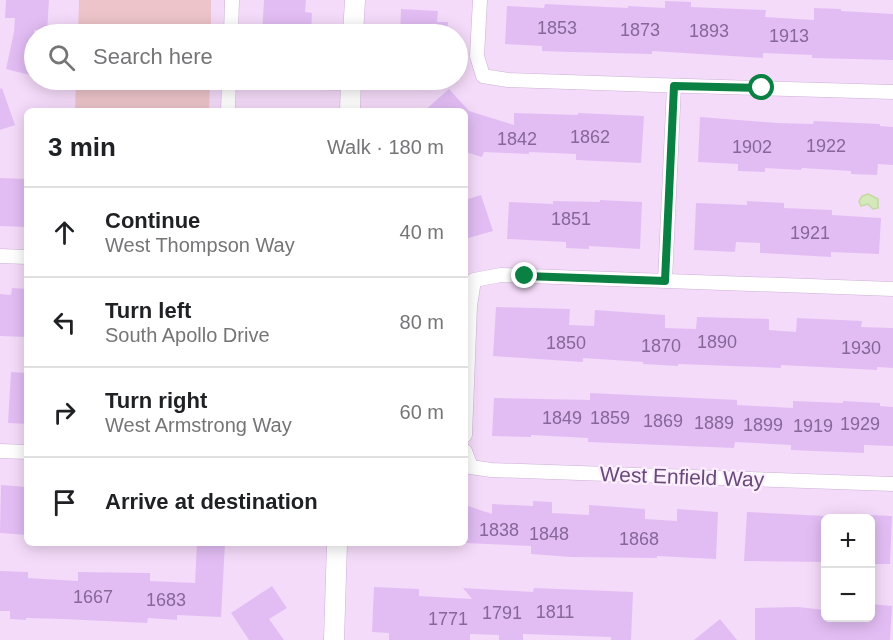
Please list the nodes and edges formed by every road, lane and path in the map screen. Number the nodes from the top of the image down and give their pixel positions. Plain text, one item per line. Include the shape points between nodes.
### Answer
1 (232, 0) edge
2 (355, 0) edge
3 (480, 0) edge
4 (231, 24) edge
5 (354, 24) edge
6 (674, 86) junction
7 (229, 90) edge
8 (350, 90) edge
9 (893, 92) edge
10 (228, 108) edge
11 (350, 108) edge
12 (0, 256) edge
13 (24, 256) edge
14 (665, 281) junction
15 (893, 289) edge
16 (468, 337) edge
17 (0, 451) edge
18 (24, 452) edge
19 (468, 459) edge
20 (893, 484) edge
21 (337, 546) edge
22 (334, 640) edge

1 - 4 street
2 - 5 street
3 - 6 street via 477,56 483,76
6 - 9 street
6 - 14 street
7 - 10 street
8 - 11 street
12 - 13 street
14 - 15 street
14 - 16 street via 501,275 474,280
17 - 18 street
19 - 20 street, West Enfield Way via 471,467 491,470
21 - 22 street

